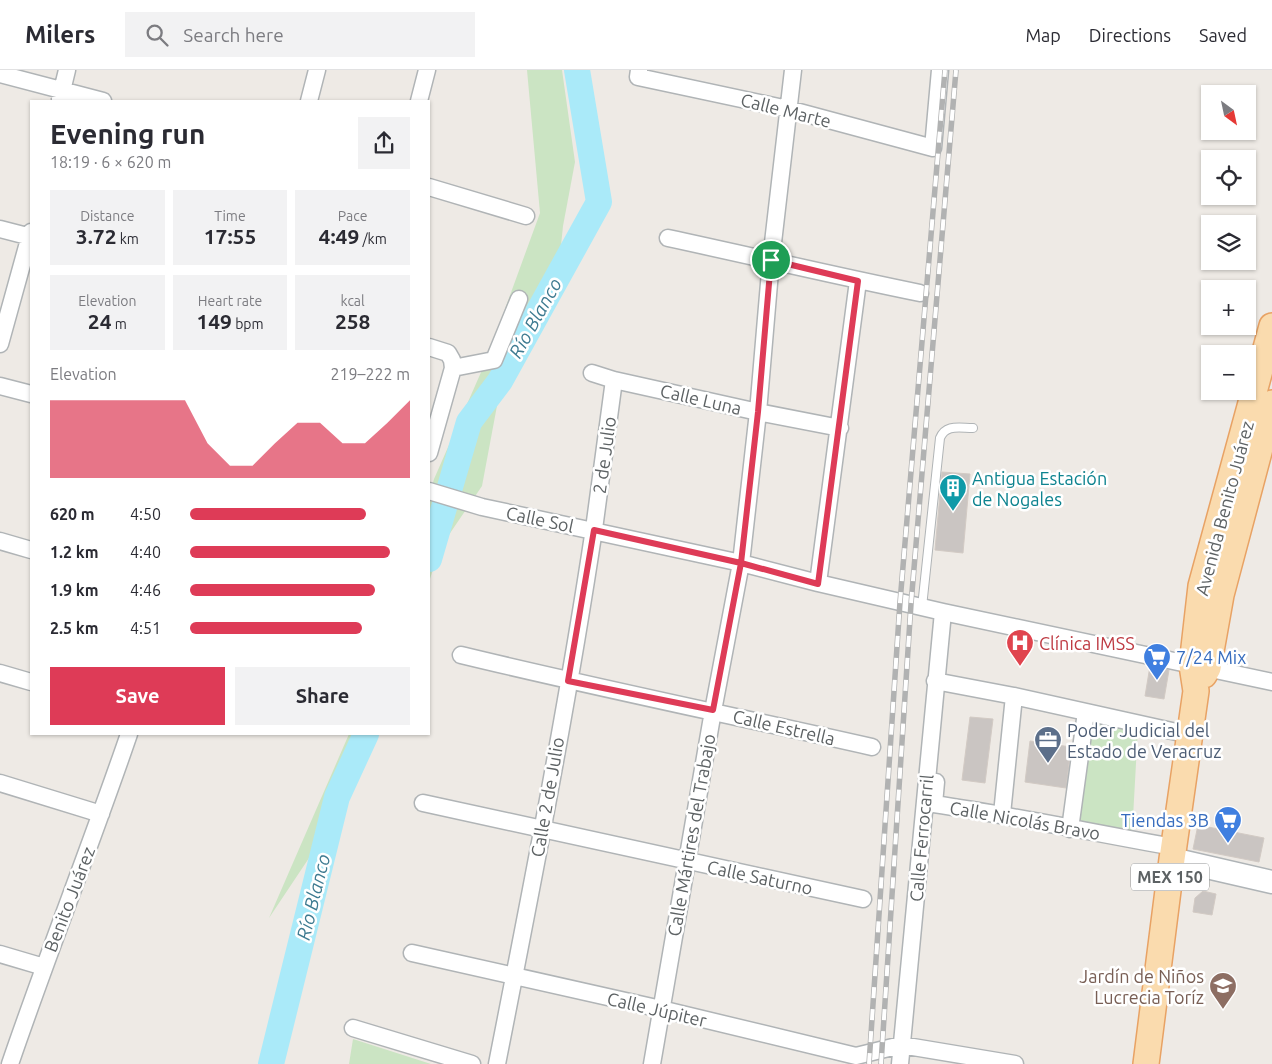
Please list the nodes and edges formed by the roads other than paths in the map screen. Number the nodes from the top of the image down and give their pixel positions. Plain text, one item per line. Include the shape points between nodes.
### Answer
1 (68, 70) edge
2 (317, 70) edge
3 (427, 70) edge
4 (793, 70) edge
5 (940, 70) edge
6 (639, 73) edge
7 (0, 74) edge
8 (61, 96) edge
9 (95, 100) edge
10 (309, 100) edge
11 (419, 100) edge
12 (788, 110) junction
13 (430, 187) edge
14 (526, 216) dead end
15 (0, 229) edge
16 (30, 236) edge
17 (668, 238) dead end
18 (30, 239) edge
19 (771, 260) junction
20 (858, 281) junction
21 (920, 293) dead end
22 (519, 300) dead end
23 (1272, 326) edge
24 (0, 344) edge
25 (430, 347) edge
26 (452, 364) junction
27 (592, 373) dead end
28 (614, 380) junction
29 (0, 386) edge
30 (30, 394) edge
31 (1272, 403) edge
32 (758, 412) junction
33 (840, 428) junction
34 (973, 428) dead end
35 (430, 449) edge
36 (1265, 457) edge
37 (430, 491) edge
38 (594, 530) junction
39 (0, 541) edge
40 (30, 550) edge
41 (741, 563) junction
42 (818, 584) junction
43 (916, 606) junction
44 (943, 612) junction
45 (461, 655) dead end
46 (1200, 667) junction
47 (0, 673) edge
48 (568, 681) junction
49 (30, 682) edge
50 (940, 682) junction
51 (1272, 682) edge
52 (1014, 696) junction
53 (713, 710) junction
54 (1086, 712) junction
55 (1190, 734) junction
56 (128, 735) edge
57 (872, 747) dead end
58 (0, 783) edge
59 (423, 803) dead end
60 (101, 814) junction
61 (1002, 814) junction
62 (542, 828) junction
63 (1070, 828) junction
64 (1173, 853) junction
65 (687, 861) junction
66 (1272, 882) edge
67 (863, 899) dead end
68 (412, 953) dead end
69 (0, 954) edge
70 (44, 967) junction
71 (514, 977) junction
72 (660, 1009) junction
73 (353, 1028) dead end
74 (901, 1045) junction
75 (10, 1064) edge
76 (472, 1064) edge
77 (497, 1064) edge
78 (652, 1064) edge
79 (900, 1064) edge
80 (1015, 1064) edge
81 (1146, 1064) edge

1 - 8 street
2 - 10 street
3 - 11 street
4 - 12 street, Calle Mártires del Trabajo
5 - 12 street, Calle Marte via 934,148
6 - 12 street, Calle Marte
7 - 8 street
8 - 9 street
12 - 19 street, Calle Mártires del Trabajo
13 - 14 street
15 - 16 street
17 - 19 street
18 - 24 street
19 - 20 street
19 - 32 street, Calle Mártires del Trabajo
20 - 21 street
20 - 33 street
22 - 26 street via 494,360
23 - 46 main road, Avenida Benito Juárez / MEX 150 via 1201,586
25 - 26 street via 448,353
26 - 35 street
27 - 28 street, Calle Luna
28 - 32 street, Calle Luna
28 - 38 street, 2 de Julio
29 - 30 street
31 - 36 main road, Avenida Benito Juárez / MEX 150
32 - 33 street, Calle Luna
32 - 41 street, Calle Mártires del Trabajo
33 - 42 street
34 - 43 lane via 948,428 940,438
36 - 46 main road, Avenida Benito Juárez / MEX 150
37 - 38 street, Calle Sol via 482,507
38 - 41 street, Calle Sol
38 - 48 street, Calle 2 de Julio
39 - 40 street
41 - 42 street, Calle Sol
41 - 53 street, Calle Mártires del Trabajo
42 - 43 street, Calle Sol
43 - 44 street, Calle Sol
44 - 46 street, Calle Sol
44 - 50 street, Calle Ferrocarril
45 - 48 street, Calle Estrella
46 - 51 street, Calle Sol
46 - 55 main road, Avenida Benito Juárez / MEX 150
47 - 49 street
48 - 53 street, Calle Estrella
48 - 62 street, Calle 2 de Julio
50 - 52 street
50 - 61 street, Calle Nicolás Bravo via 934,804
50 - 74 street, Calle Ferrocarril
52 - 54 street
52 - 61 street
53 - 57 street, Calle Estrella
53 - 65 street, Calle Mártires del Trabajo
54 - 55 street
54 - 63 street
55 - 64 main road, Avenida Benito Juárez / MEX 150
56 - 60 street, Benito Juárez
58 - 60 street
59 - 62 street, Calle Saturno
60 - 70 street, Benito Juárez
61 - 63 street, Calle Nicolás Bravo
62 - 65 street, Calle Saturno
62 - 71 street, Calle 2 de Julio
63 - 64 street, Calle Nicolás Bravo
64 - 66 street, Calle Nicolás Bravo
64 - 81 main road, Avenida Benito Juárez / MEX 150
65 - 67 street, Calle Saturno
65 - 72 street, Calle Mártires del Trabajo
68 - 71 street, Calle Júpiter
69 - 70 street
70 - 75 street, Benito Juárez
71 - 72 street, Calle Júpiter
71 - 77 street, Calle 2 de Julio
72 - 74 street, Calle Júpiter via 856,1056
72 - 78 street, Calle Mártires del Trabajo
73 - 76 street
74 - 79 street, Calle Ferrocarril
74 - 80 street

